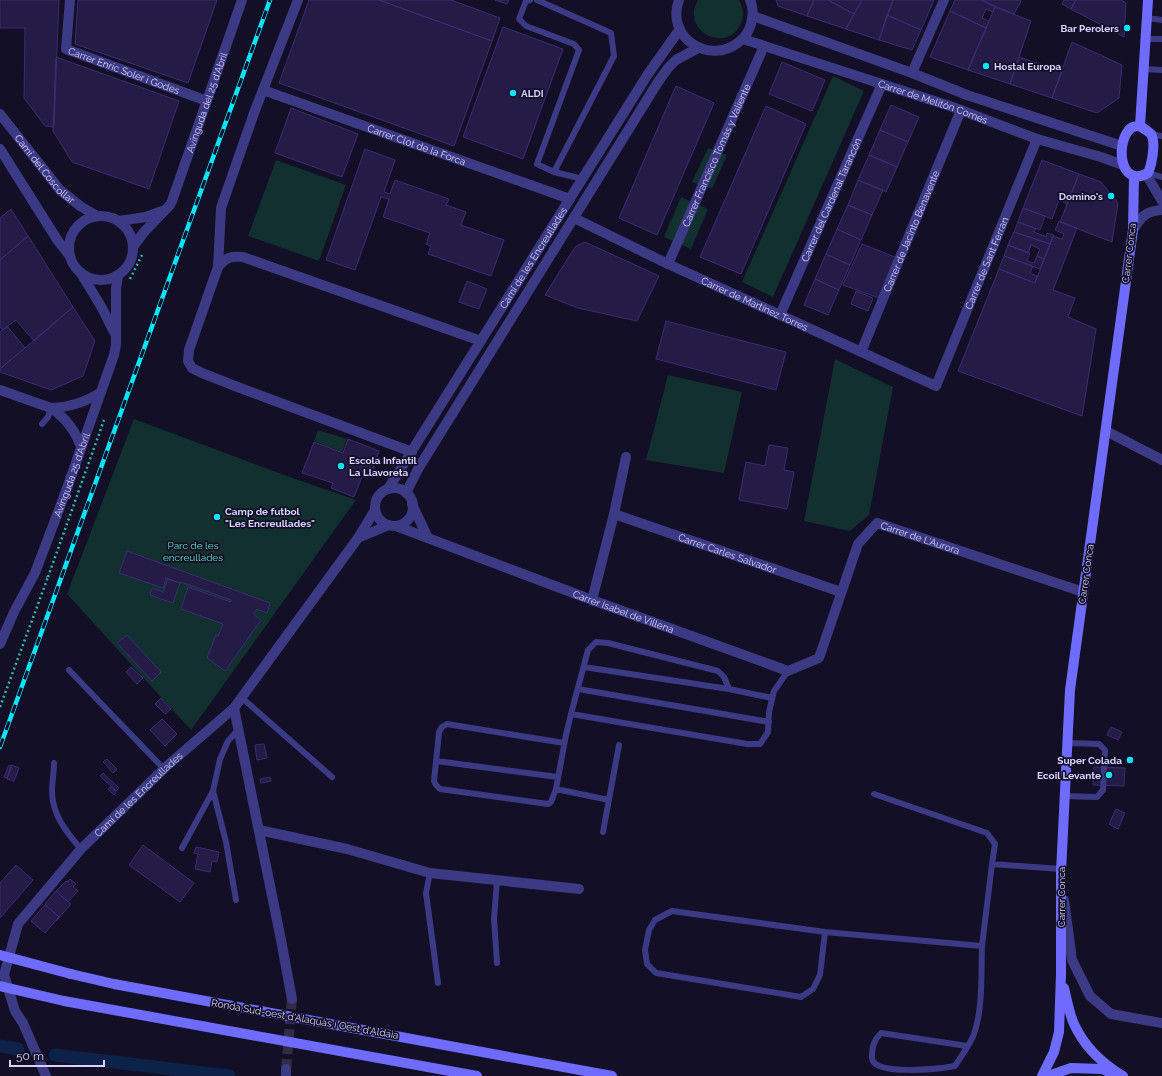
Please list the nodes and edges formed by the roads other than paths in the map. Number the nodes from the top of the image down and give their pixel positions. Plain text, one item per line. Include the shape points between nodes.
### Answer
1 (70, 0) edge
2 (242, 0) edge
3 (298, 0) edge
4 (530, 0) edge
5 (537, 0) edge
6 (750, 0) edge
7 (944, 0) edge
8 (1147, 0) edge
9 (677, 1) edge
10 (753, 16) junction
11 (1147, 18) junction
12 (1162, 20) edge
13 (680, 29) junction
14 (743, 39) junction
15 (1145, 39) junction
16 (1162, 39) edge
17 (764, 46) junction
18 (698, 48) junction
19 (1144, 69) junction
20 (1162, 70) edge
21 (912, 73) junction
22 (882, 84) junction
23 (264, 90) junction
24 (206, 101) junction
25 (961, 110) junction
26 (0, 114) edge
27 (1140, 126) junction
28 (1150, 134) junction
29 (1162, 136) edge
30 (1037, 139) junction
31 (1122, 146) junction
32 (0, 149) edge
33 (1123, 165) junction
34 (554, 172) junction
35 (1147, 174) junction
36 (1134, 176) junction
37 (1162, 177) edge
38 (583, 179) junction
39 (570, 198) junction
40 (1162, 201) edge
41 (170, 205) junction
42 (1162, 210) edge
43 (97, 216) junction
44 (574, 218) junction
45 (119, 221) junction
46 (1133, 230) junction
47 (133, 247) junction
48 (69, 255) junction
49 (668, 264) junction
50 (218, 267) junction
51 (82, 275) junction
52 (118, 276) junction
53 (780, 314) junction
54 (115, 334) junction
55 (481, 341) junction
56 (861, 352) junction
57 (936, 386) joint
58 (0, 390) edge
59 (101, 392) junction
60 (51, 408) junction
61 (42, 424) dead end
62 (1106, 431) junction
63 (81, 447) junction
64 (412, 452) junction
65 (626, 457) dead end
66 (1162, 460) edge
67 (388, 489) junction
68 (406, 493) junction
69 (412, 503) junction
70 (375, 510) junction
71 (614, 514) junction
72 (392, 525) junction
73 (358, 538) junction
74 (428, 538) junction
75 (842, 592) junction
76 (1083, 592) junction
77 (592, 600) junction
78 (14, 612) junction
79 (0, 624) edge
80 (0, 644) edge
81 (584, 667) junction
82 (69, 670) dead end
83 (788, 671) junction
84 (578, 689) junction
85 (728, 690) junction
86 (241, 697) junction
87 (772, 698) junction
88 (234, 708) junction
89 (571, 714) junction
90 (769, 722) junction
91 (238, 730) junction
92 (1067, 742) junction
93 (564, 743) junction
94 (619, 745) dead end
95 (436, 761) junction
96 (54, 763) dead end
97 (164, 769) junction
98 (332, 777) dead end
99 (558, 777) junction
100 (556, 789) junction
101 (213, 791) junction
102 (874, 794) dead end
103 (1064, 796) junction
104 (609, 800) junction
105 (259, 830) junction
106 (603, 832) dead end
107 (182, 848) dead end
108 (81, 849) junction
109 (992, 864) junction
110 (1061, 870) junction
111 (430, 873) junction
112 (497, 880) junction
113 (579, 889) dead end
114 (236, 900) dead end
115 (825, 932) junction
116 (982, 946) junction
117 (0, 955) edge
118 (497, 963) dead end
119 (1061, 974) junction
120 (438, 983) dead end
121 (0, 986) edge
122 (292, 999) tunnel mouth
123 (1162, 1023) edge
124 (967, 1046) junction
125 (46, 1076) edge
126 (477, 1076) edge
127 (612, 1076) edge
128 (1042, 1076) edge
129 (1048, 1076) edge
130 (1119, 1076) edge
131 (1123, 1076) edge

1 - 24 street, Carrer Enric Soler i Godes via 66,49
2 - 24 street, Avinguda del 25 d'Abril
3 - 23 street
4 - 34 lane via 526,0 519,19 526,26 574,44 579,50 537,164
5 - 34 lane via 611,33 614,56
6 - 10 street
7 - 21 street
8 - 11 street
9 - 13 street via 676,13
10 - 14 street via 750,28
10 - 21 street, Carrer de Melitón Comes
11 - 12 lane
11 - 15 street
13 - 18 street
13 - 38 street, Camí de les Encreullades via 648,74
14 - 17 street, Carrer de Melitón Comes
14 - 18 street via 722,51
15 - 16 lane
15 - 19 street
17 - 22 street, Carrer de Melitón Comes
17 - 49 street, Carrer Francisco Tomás y Valiente
18 - 44 street, Camí de les Encreullades via 676,60 668,68
19 - 20 lane
19 - 27 street
21 - 31 street, Carrer de Melitón Comes via 967,95
22 - 25 street, Carrer de Melitón Comes
22 - 53 street, Carrer del Cardenal Tarancón
23 - 39 street, Carrer Clot de la Forca
23 - 50 street via 221,208
24 - 41 street, Avinguda del 25 d'Abril
25 - 30 street, Carrer de Melitón Comes
25 - 56 street, Carrer de Jacinto Benavente
26 - 43 street, Camí del Coscollar via 60,190
27 - 28 street
27 - 31 street via 1132,127 1126,134
28 - 29 lane
28 - 35 street via 1153,141 1152,164
30 - 33 street, Carrer de Melitón Comes
30 - 57 street, Carrer de Sant Ferran
31 - 33 street
32 - 48 street
33 - 36 street
34 - 38 lane
35 - 36 street
35 - 37 lane
35 - 40 street
36 - 46 street, Carrer Conca
38 - 39 street, Camí de les Encreullades
39 - 55 street, Camí de les Encreullades
41 - 45 street via 157,214
41 - 47 street, Avinguda del 25 d'Abril
42 - 46 street via 1152,211 1141,217
43 - 45 street
43 - 48 street via 88,218 74,229 68,246
44 - 49 street, Carrer de Martínez Torres
44 - 68 street, Camí de les Encreullades via 418,469
45 - 47 street via 130,232
46 - 62 street, Carrer Conca
47 - 52 street via 129,264
48 - 51 street
49 - 53 street, Carrer de Martínez Torres
50 - 55 street via 225,259 233,256 243,257
50 - 64 street via 189,350 188,361 192,368
51 - 52 street via 96,280
51 - 54 street
52 - 54 street, Avinguda 25 d'Abril
53 - 56 street, Carrer de Martínez Torres
54 - 59 street, Avinguda 25 d'Abril via 115,350
55 - 64 street, Camí de les Encreullades
56 - 57 street, Carrer de Martínez Torres
58 - 60 street
59 - 60 street via 72,406
59 - 63 street, Avinguda 25 d'Abril
60 - 61 lane
60 - 63 street via 63,416 72,427
62 - 66 street
62 - 76 street, Carrer Conca
63 - 78 street, Avinguda 25 d'Abril via 35,573
64 - 67 street, Camí de les Encreullades
65 - 71 street
67 - 68 street
67 - 70 street via 378,496
68 - 69 street
69 - 72 street via 407,520 402,524
69 - 74 street
70 - 72 street via 379,519
70 - 73 street, Camí de les Encreullades
71 - 75 street, Carrer Carles Salvador
71 - 77 street
72 - 73 street
72 - 74 street, Carrer Isabel de Villena
73 - 86 street, Camí de les Encreullades
74 - 77 street, Carrer Isabel de Villena
75 - 76 street, Carrer de L'Aurora via 858,544 877,523
75 - 83 street, Carrer de L'Aurora via 819,658
76 - 92 street, Carrer Conca via 1070,690
77 - 83 street, Carrer Isabel de Villena
78 - 79 street, Avinguda 25 d'Abril
78 - 80 street, Avinguda 25 d'Abril
81 - 84 lane
81 - 85 lane
81 - 85 lane via 588,650 596,642 608,643 718,671 724,677
82 - 97 lane
83 - 87 lane
84 - 89 lane
84 - 90 lane
85 - 87 lane
86 - 88 street, Camí de les Encreullades
86 - 98 lane
87 - 90 lane
88 - 91 street
88 - 97 street, Camí de les Encreullades
89 - 90 lane via 747,744 760,744 768,732
89 - 93 lane
91 - 101 lane via 228,741 220,759
91 - 105 street
92 - 103 street, Carrer Conca
92 - 103 lane via 1099,744 1105,750 1103,790 1097,797
93 - 95 lane via 448,724 439,732
93 - 99 lane
94 - 104 lane
95 - 99 lane
95 - 100 lane via 434,781 440,789 548,804
96 - 108 lane via 52,792 56,814
97 - 108 street, Camí de les Encreullades
99 - 100 lane
100 - 104 lane
101 - 107 lane
101 - 114 lane via 226,842
102 - 109 lane via 987,833 995,844
103 - 110 street, Carrer Conca
104 - 106 lane
105 - 111 street via 347,849
105 - 122 street
108 - 125 street, Camí de les Encreullades via 18,924 4,975 15,1011 23,1023
109 - 110 lane
109 - 116 lane
110 - 119 street, Carrer Conca
110 - 123 street via 1072,960 1090,996 1111,1014
111 - 112 street
111 - 120 lane via 426,893
112 - 113 street
112 - 118 lane via 494,919
115 - 115 lane via 820,975 813,989 801,997 656,973 647,964 649,930 655,920 672,911
115 - 116 lane
116 - 124 lane via 979,1018 974,1035
117 - 127 street, Ronda Sud-oest d'Alaquàs i Oest d'Aldaia, bridge via 114,984
119 - 128 street, Carrer Conca via 1059,1032 1054,1052
119 - 131 street, Carrer Conca via 1077,1029 1095,1054
121 - 126 street, bridge via 64,1001
124 - 124 lane via 881,1033 872,1047 872,1062 877,1069 887,1074 910,1074 955,1066
129 - 130 street via 1071,1068 1102,1069

